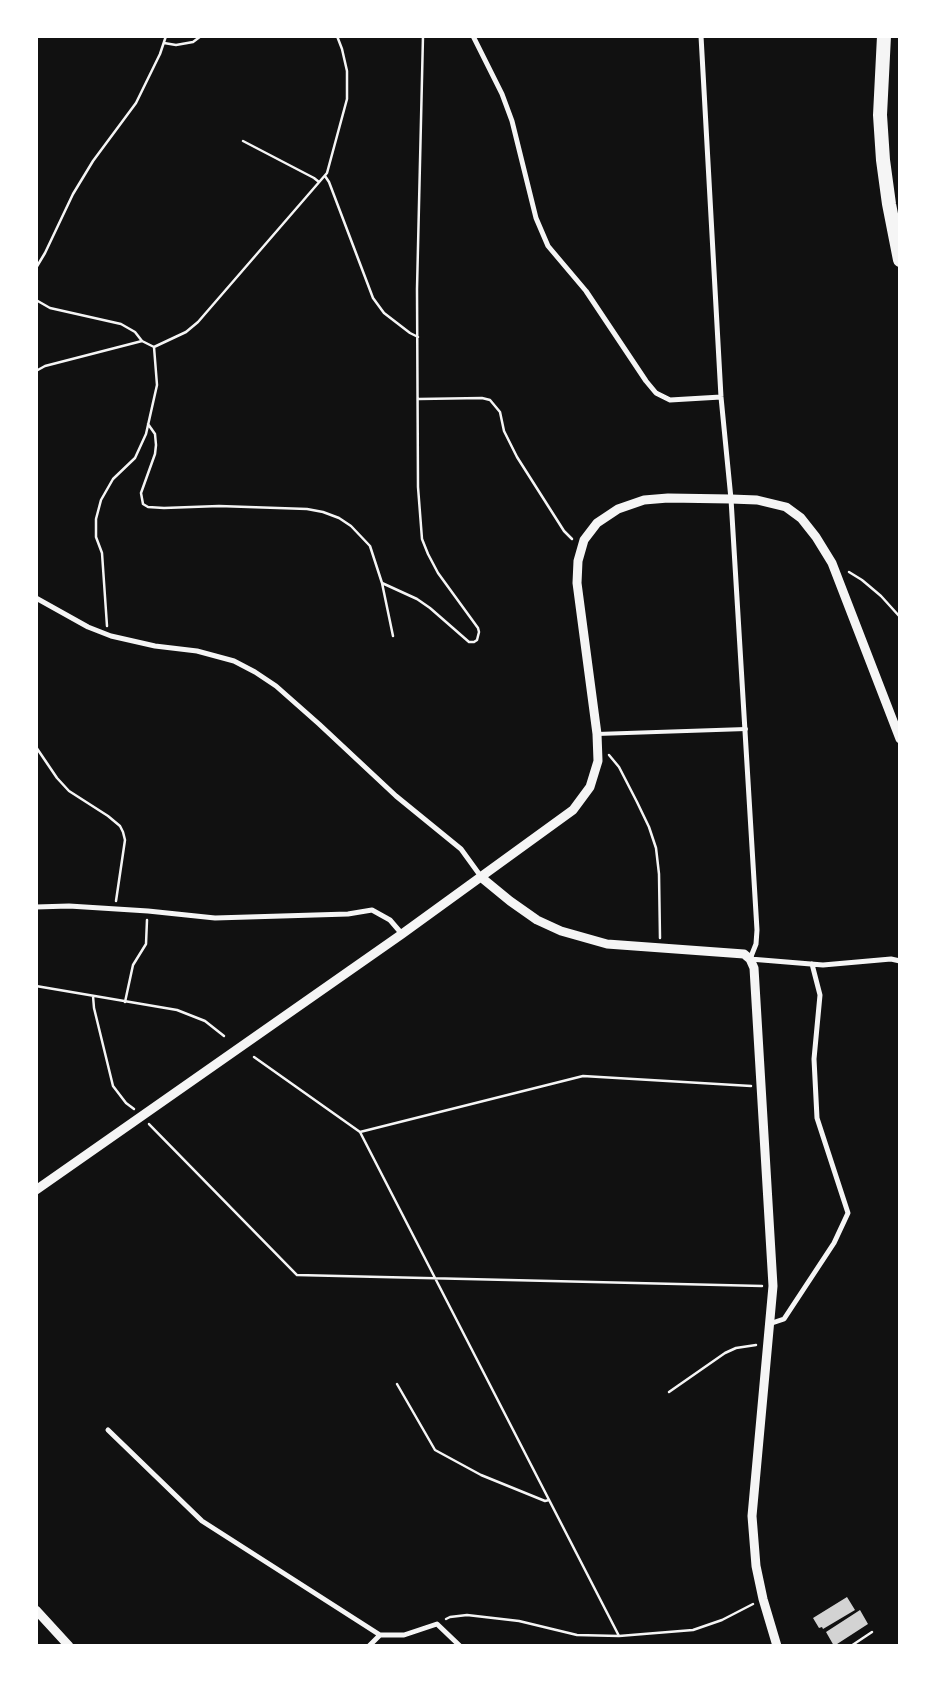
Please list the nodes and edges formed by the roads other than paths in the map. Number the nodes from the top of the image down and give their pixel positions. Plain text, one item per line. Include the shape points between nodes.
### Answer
1 (472, 36) edge
2 (701, 36) edge
3 (884, 36) edge
4 (900, 260) edge
5 (720, 397) junction
6 (731, 498) junction
7 (36, 598) edge
8 (746, 729) junction
9 (597, 734) junction
10 (900, 739) edge
11 (482, 878) junction
12 (36, 908) edge
13 (402, 934) junction
14 (750, 959) junction
15 (900, 961) edge
16 (812, 964) junction
17 (36, 1190) edge
18 (769, 1324) junction
19 (108, 1430) dead end
20 (36, 1610) edge
21 (380, 1635) junction
22 (69, 1646) edge
23 (370, 1646) edge
24 (460, 1646) edge
25 (777, 1646) edge

1 - 5 street via 512,121 536,218 548,246 586,290 656,393 670,400
2 - 5 street
3 - 4 highway via 880,115 883,160
5 - 6 street
6 - 8 street
6 - 9 street via 668,498 636,503 618,509 596,524 584,540 578,561 577,583
6 - 10 street via 786,507 802,518 816,536 832,563
7 - 11 street via 104,634 197,651 234,661 255,672 276,686 396,796 461,849
8 - 9 lane
8 - 14 street via 757,930
9 - 11 street via 598,761 590,787 573,810
11 - 13 street
11 - 14 street via 537,920 560,931 607,944 734,952
12 - 13 street via 69,906 215,918 348,914 372,910 390,920
13 - 17 street
14 - 16 street
14 - 18 street via 754,968 773,1286
15 - 16 street
16 - 18 street via 820,995 814,1060 817,1118 848,1213 834,1243 784,1318
18 - 25 street via 752,1516 756,1566
19 - 21 street via 202,1521
20 - 22 street
21 - 23 street
21 - 24 street via 404,1635 438,1624

